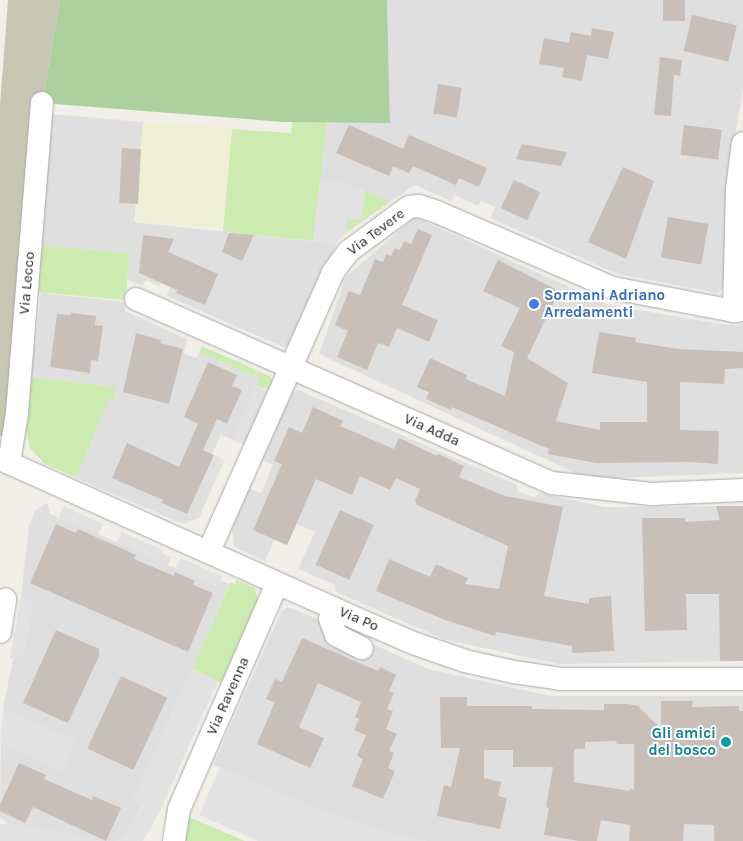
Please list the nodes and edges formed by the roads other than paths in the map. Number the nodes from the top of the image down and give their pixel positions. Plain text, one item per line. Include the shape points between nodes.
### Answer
1 (42, 103) dead end
2 (743, 144) edge
3 (136, 299) dead end
4 (738, 310) edge
5 (291, 368) junction
6 (3, 462) edge
7 (743, 490) edge
8 (209, 551) junction
9 (277, 584) junction
10 (5, 599) dead end
11 (333, 608) junction
12 (0, 632) edge
13 (362, 648) dead end
14 (743, 678) edge
15 (179, 809) junction
16 (157, 841) edge
17 (174, 841) edge

1 - 6 street, Via Lecco via 17,404
2 - 4 street via 737,189
3 - 5 street, Via Adda
4 - 5 street, Via Tevere via 613,288 437,212 419,206 410,207 375,230 340,260
5 - 7 street, Via Adda via 552,483 651,494
5 - 8 street, Via Tevere
6 - 8 street, Via Po
8 - 9 street, Via Po
9 - 11 street, Via Po
9 - 15 street, Via Ravenna
10 - 12 street
11 - 13 street via 330,619 336,635
11 - 14 street, Via Po via 440,653 529,675 584,680
15 - 16 street, Via Ravenna
15 - 17 street, Via Ravenna

